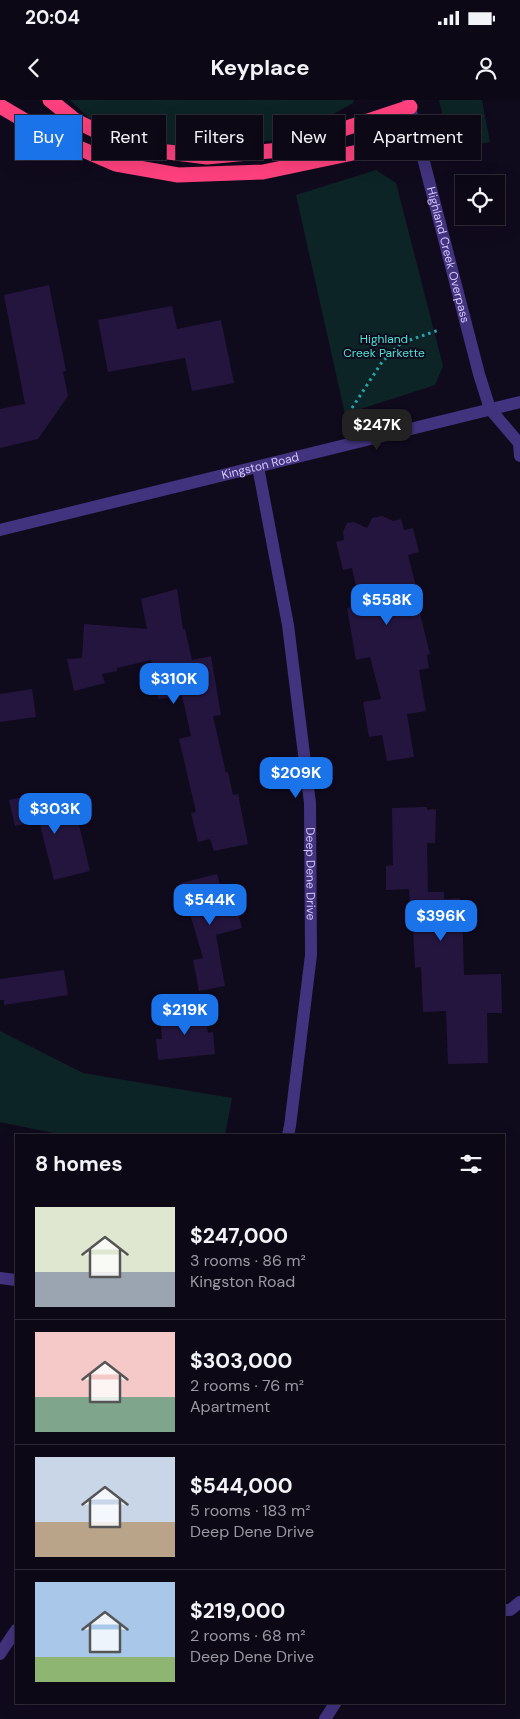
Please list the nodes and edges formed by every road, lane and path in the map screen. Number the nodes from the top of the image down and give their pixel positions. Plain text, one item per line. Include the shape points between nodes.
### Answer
1 (50, 100) edge
2 (409, 104) edge
3 (0, 106) edge
4 (355, 153) edge
5 (424, 160) edge
6 (439, 330) dead end
7 (520, 402) edge
8 (352, 408) dead end
9 (490, 409) junction
10 (520, 456) edge
11 (258, 467) junction
12 (0, 530) edge
13 (288, 1134) edge
14 (0, 1278) edge
15 (15, 1280) edge
16 (520, 1602) edge
17 (505, 1610) edge
18 (15, 1632) edge
19 (0, 1654) edge
20 (335, 1704) edge
21 (325, 1719) edge

1 - 2 highway via 76,121 129,147 208,157 280,150
3 - 4 highway via 49,135 116,164 178,175 263,172
5 - 9 street, Highland Creek Overpass
6 - 8 path via 401,343 382,362
7 - 9 street, Kingston Road
9 - 10 street via 519,443
9 - 11 street, Kingston Road
11 - 12 street, Kingston Road
11 - 13 street, Deep Dene Drive via 288,626 310,803 311,955
14 - 15 street
16 - 17 street
18 - 19 street
20 - 21 street

